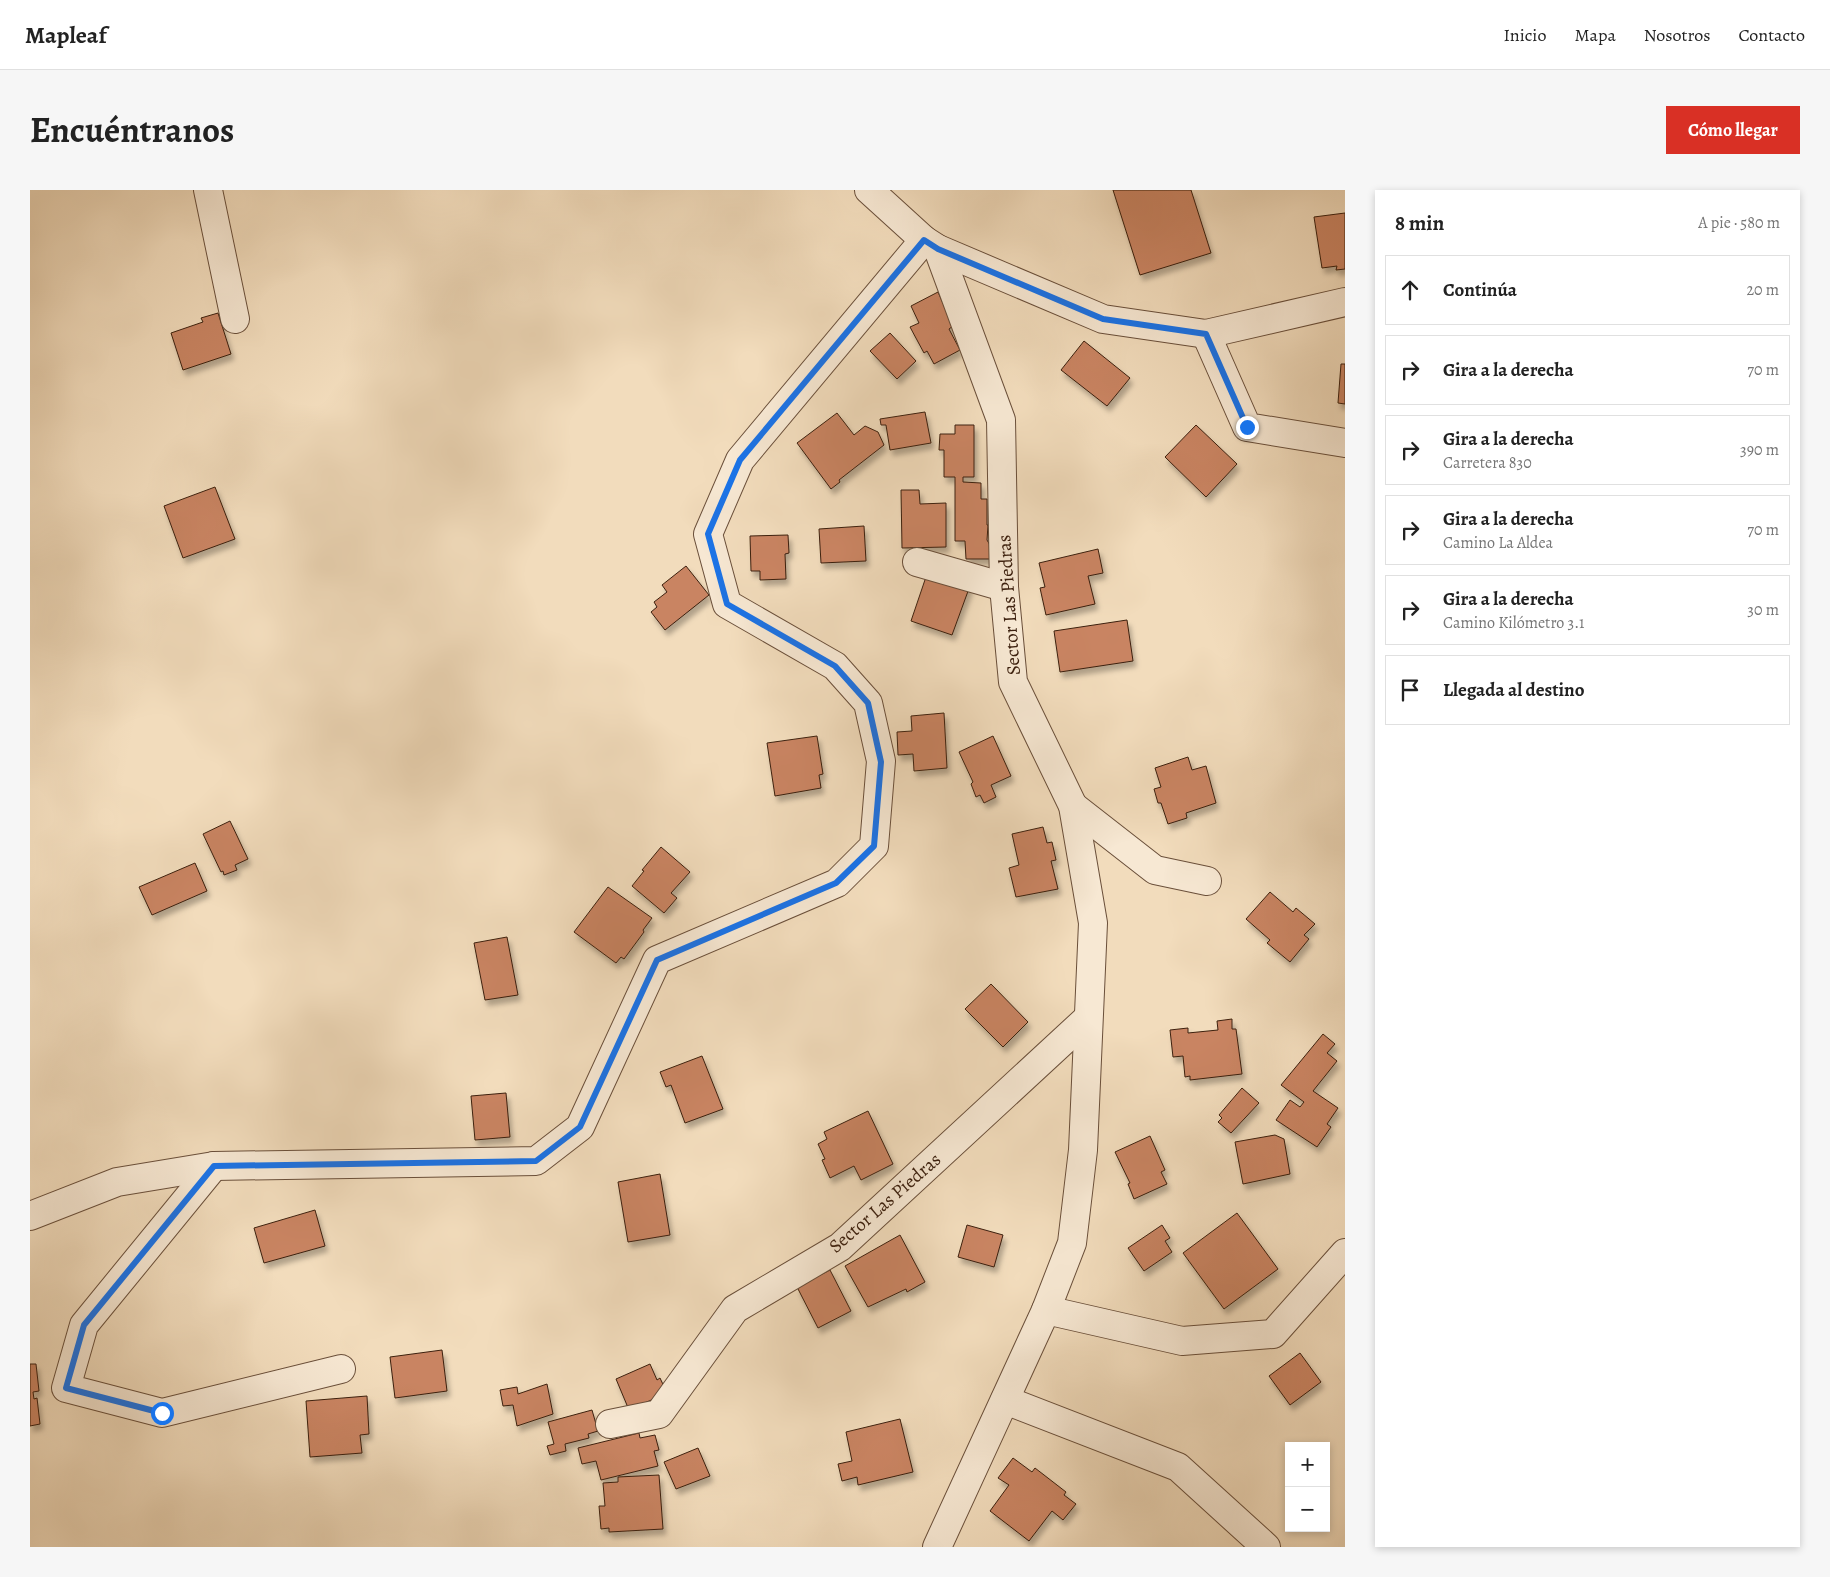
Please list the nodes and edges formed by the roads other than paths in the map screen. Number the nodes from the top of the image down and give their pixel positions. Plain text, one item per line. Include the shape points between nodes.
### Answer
1 (208, 190) edge
2 (869, 190) edge
3 (931, 245) junction
4 (1345, 302) edge
5 (235, 319) dead end
6 (1206, 334) junction
7 (1345, 443) edge
8 (917, 562) dead end
9 (1004, 587) junction
10 (1073, 806) junction
11 (1207, 881) dead end
12 (1088, 1018) junction
13 (214, 1166) junction
14 (30, 1216) edge
15 (1345, 1253) edge
16 (1046, 1310) junction
17 (341, 1369) dead end
18 (1005, 1400) junction
19 (610, 1424) dead end
20 (937, 1547) edge
21 (1266, 1547) edge

1 - 5 street
2 - 3 street
3 - 6 street via 1103,319
3 - 9 street, Sector Las Piedras via 1001,420
3 - 13 street via 740,460 708,534 727,604 835,666 868,703 881,762 874,846 836,883 657,960 580,1127 536,1161
4 - 6 street
6 - 7 street via 1247,427
8 - 9 street
9 - 10 street, Sector Las Piedras via 1013,682
10 - 11 street via 1155,870
10 - 12 street, Sector Las Piedras via 1093,923
12 - 16 street, Sector Las Piedras via 1083,1150 1072,1243
12 - 19 street, Sector Las Piedras via 840,1247 736,1309 659,1414
13 - 14 street via 117,1182
13 - 17 street via 84,1325 66,1388 162,1413
15 - 16 street via 1273,1334 1182,1341
16 - 18 street, Sector Las Piedras
18 - 20 street, Sector Las Piedras
18 - 21 street via 1178,1467

